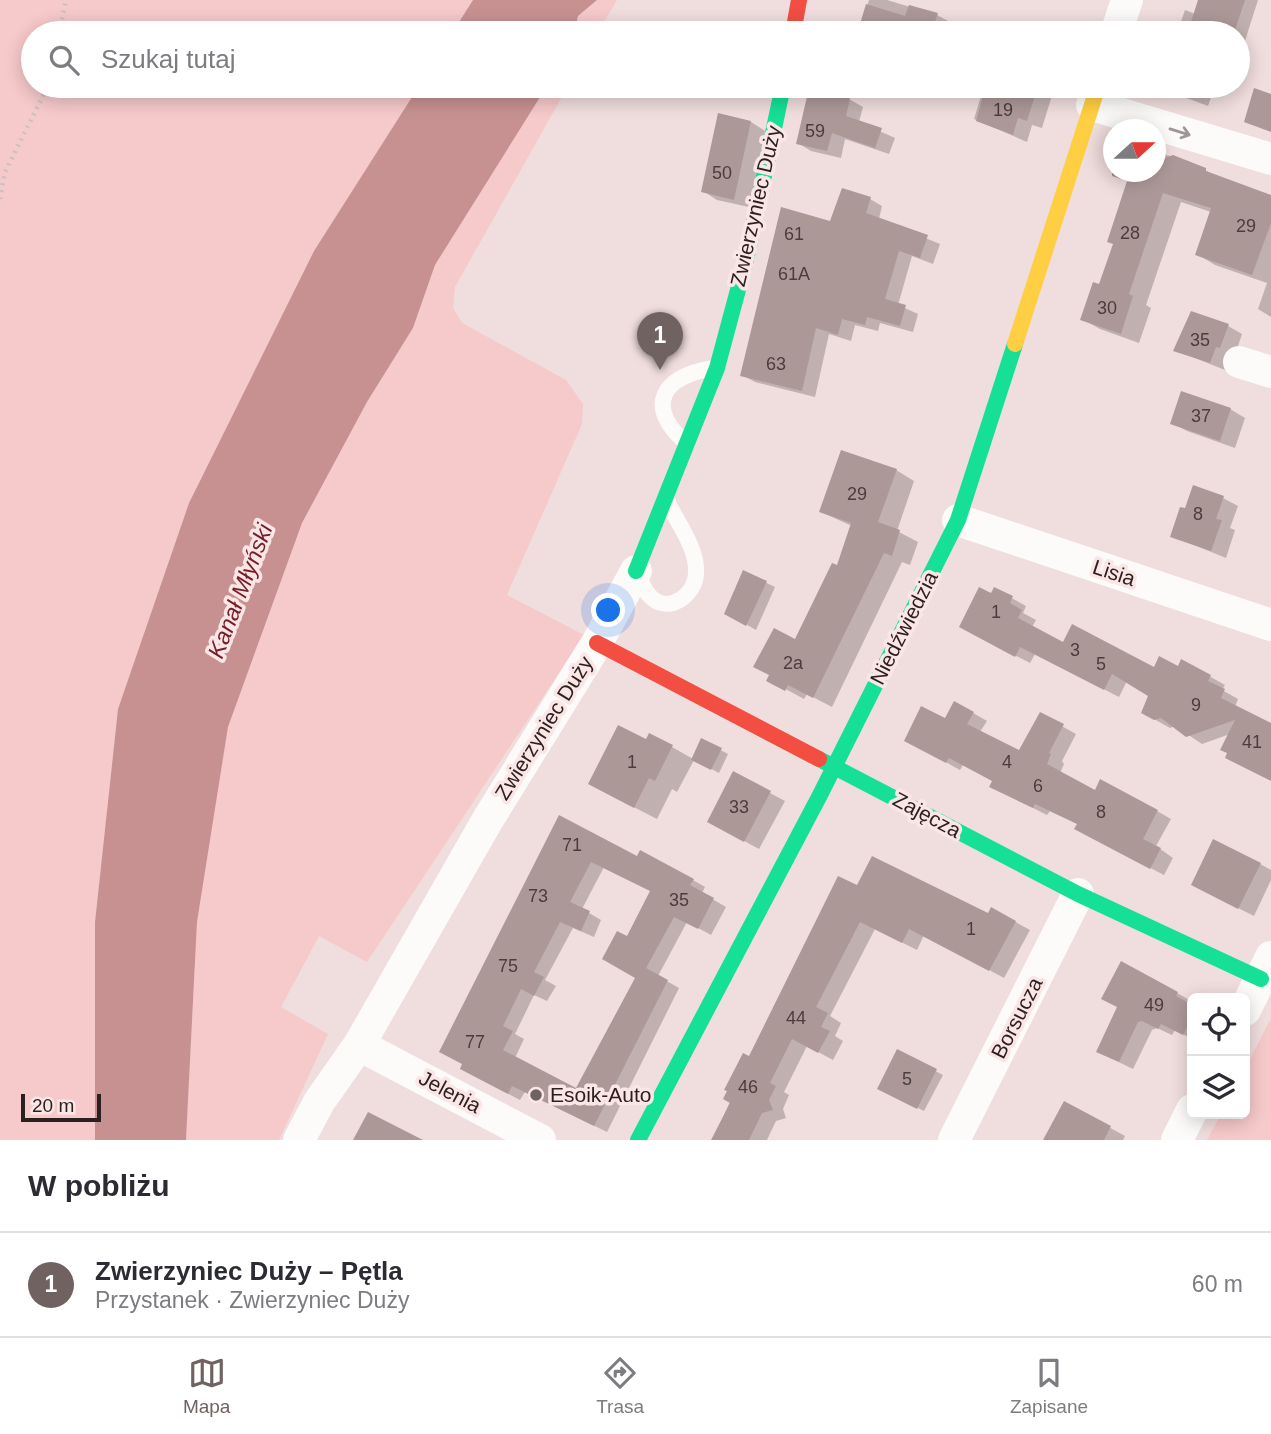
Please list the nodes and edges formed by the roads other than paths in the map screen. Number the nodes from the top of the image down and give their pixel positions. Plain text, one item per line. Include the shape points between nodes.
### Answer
1 (799, 0) edge
2 (1127, 0) edge
3 (795, 21) edge
4 (1120, 21) edge
5 (780, 98) edge
6 (1094, 98) edge
7 (1103, 98) edge
8 (1271, 159) edge
9 (1239, 362) dead end
10 (717, 368) junction
11 (1271, 372) edge
12 (687, 444) junction
13 (666, 501) junction
14 (958, 520) junction
15 (636, 571) junction
16 (1271, 625) edge
17 (597, 642) junction
18 (834, 765) junction
19 (1078, 894) junction
20 (1266, 968) edge
21 (1250, 1000) edge
22 (359, 1045) junction
23 (1188, 1119) edge
24 (299, 1140) edge
25 (540, 1140) edge
26 (638, 1140) edge
27 (954, 1140) edge
28 (1177, 1140) edge

1 - 3 street
2 - 4 street
5 - 10 street, Zwierzyniec Duży via 746,260
6 - 14 street, Niedźwiedzia
7 -> 8 street
9 - 11 street
10 - 12 street, Zwierzyniec Duży
10 - 12 lane via 676,379 665,392 667,422
12 - 13 street, Zwierzyniec Duży
13 - 15 street, Zwierzyniec Duży
13 - 15 lane via 693,551 696,574 692,588 682,600 669,604 655,601
14 - 16 street, Lisia
14 - 18 street, Niedźwiedzia
15 - 17 street, Zwierzyniec Duży
17 - 18 street, Zajęcza
17 - 22 street, Zwierzyniec Duży via 487,821
18 - 19 street, Zajęcza
18 - 26 street, Niedźwiedzia
19 - 20 street, Zajęcza
19 - 27 street, Borsucza
20 - 21 street
22 - 24 street, Zwierzyniec Duży via 318,1102
22 - 25 street, Jelenia
23 - 28 street

